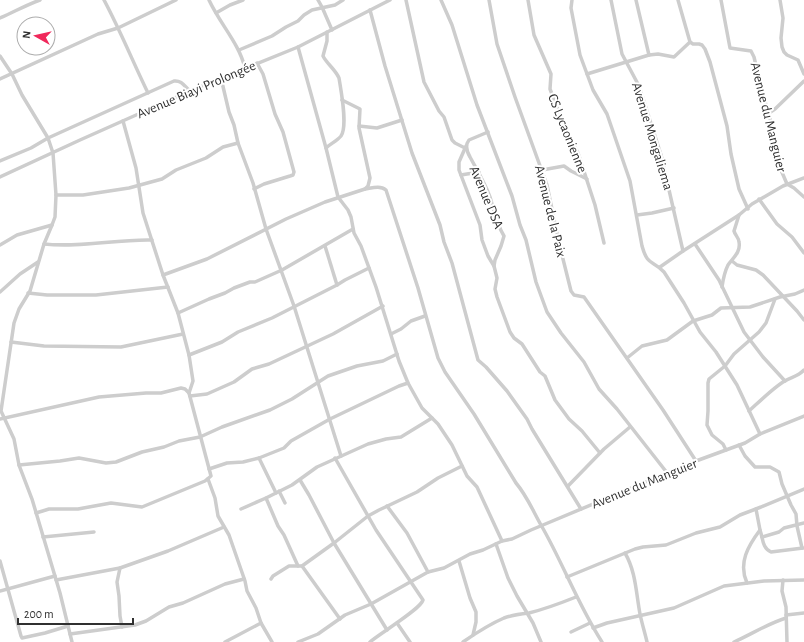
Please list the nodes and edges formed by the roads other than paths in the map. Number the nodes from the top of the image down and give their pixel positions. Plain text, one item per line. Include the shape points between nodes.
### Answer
1 (40, 0) edge
2 (104, 0) edge
3 (176, 0) edge
4 (209, 0) edge
5 (244, 0) edge
6 (318, 0) edge
7 (343, 0) edge
8 (390, 0) edge
9 (406, 0) edge
10 (441, 0) edge
11 (489, 0) edge
12 (528, 0) edge
13 (572, 0) edge
14 (611, 0) edge
15 (636, 0) edge
16 (678, 0) edge
17 (721, 0) edge
18 (780, 0) edge
19 (322, 7) junction
20 (370, 10) junction
21 (216, 14) junction
22 (0, 18) edge
23 (118, 28) junction
24 (332, 30) junction
25 (327, 32) junction
26 (690, 42) junction
27 (298, 47) junction
28 (239, 50) junction
29 (649, 55) junction
30 (0, 56) edge
31 (626, 61) junction
32 (257, 63) junction
33 (245, 68) junction
34 (12, 74) junction
35 (587, 74) junction
36 (804, 74) edge
37 (221, 78) junction
38 (0, 79) edge
39 (804, 81) edge
40 (190, 91) junction
41 (148, 93) junction
42 (342, 100) junction
43 (769, 113) junction
44 (402, 120) junction
45 (123, 121) junction
46 (359, 126) junction
47 (488, 132) junction
48 (48, 138) junction
49 (238, 143) junction
50 (466, 146) junction
51 (326, 148) junction
52 (53, 153) junction
53 (0, 161) edge
54 (542, 170) junction
55 (479, 172) junction
56 (461, 175) junction
57 (1, 177) edge
58 (804, 178) edge
59 (587, 179) junction
60 (788, 184) junction
61 (139, 185) junction
62 (254, 189) junction
63 (365, 189) junction
64 (56, 196) junction
65 (338, 197) junction
66 (804, 197) edge
67 (759, 199) junction
68 (674, 208) junction
69 (748, 209) junction
70 (637, 215) junction
71 (739, 215) junction
72 (52, 225) junction
73 (353, 228) junction
74 (266, 229) junction
75 (152, 240) junction
76 (604, 243) dead end
77 (44, 244) junction
78 (695, 244) junction
79 (0, 245) edge
80 (325, 246) junction
81 (683, 251) junction
82 (498, 253) junction
83 (804, 253) edge
84 (488, 256) junction
85 (732, 261) junction
86 (39, 262) junction
87 (494, 266) junction
88 (660, 267) junction
89 (369, 268) junction
90 (282, 270) junction
91 (163, 275) junction
92 (337, 285) junction
93 (168, 287) junction
94 (722, 288) junction
95 (804, 290) edge
96 (0, 292) edge
97 (28, 293) junction
98 (783, 297) junction
99 (775, 299) junction
100 (294, 306) junction
101 (383, 306) junction
102 (731, 307) junction
103 (178, 313) junction
104 (425, 316) junction
105 (693, 320) junction
106 (804, 320) edge
107 (183, 334) junction
108 (391, 334) junction
109 (751, 341) junction
110 (11, 342) junction
111 (306, 347) junction
112 (397, 354) junction
113 (189, 355) junction
114 (627, 358) junction
115 (725, 366) junction
116 (804, 370) edge
117 (318, 381) junction
118 (785, 381) junction
119 (408, 383) junction
120 (189, 394) junction
121 (749, 411) junction
122 (804, 416) edge
123 (2, 418) edge
124 (432, 418) junction
125 (330, 419) junction
126 (630, 427) junction
127 (760, 434) junction
128 (200, 437) junction
129 (739, 445) junction
130 (726, 450) junction
131 (600, 454) junction
132 (341, 456) junction
133 (259, 458) junction
134 (335, 458) junction
135 (696, 462) junction
136 (19, 465) junction
137 (462, 466) junction
138 (209, 469) junction
139 (668, 474) junction
140 (208, 479) junction
141 (300, 480) junction
142 (568, 486) junction
143 (804, 489) edge
144 (278, 492) junction
145 (788, 496) junction
146 (266, 498) junction
147 (285, 503) dead end
148 (387, 506) junction
149 (240, 509) dead end
150 (581, 509) junction
151 (756, 510) junction
152 (36, 513) junction
153 (368, 516) junction
154 (804, 523) edge
155 (542, 526) junction
156 (797, 526) junction
157 (224, 527) junction
158 (760, 530) junction
159 (94, 532) dead end
160 (43, 537) junction
161 (762, 537) junction
162 (502, 541) junction
163 (334, 543) junction
164 (496, 544) junction
165 (803, 548) edge
166 (625, 553) junction
167 (0, 561) edge
168 (459, 561) junction
169 (300, 566) junction
170 (120, 568) junction
171 (428, 572) junction
172 (567, 577) junction
173 (55, 578) junction
174 (244, 579) junction
175 (271, 579) dead end
176 (783, 580) junction
177 (804, 580) edge
178 (411, 581) junction
179 (747, 583) junction
180 (7, 590) junction
181 (0, 591) edge
182 (576, 597) junction
183 (371, 604) junction
184 (528, 613) junction
185 (804, 613) edge
186 (640, 616) junction
187 (786, 616) junction
188 (340, 619) junction
189 (397, 622) junction
190 (261, 623) junction
191 (590, 623) junction
192 (68, 626) junction
193 (122, 627) junction
194 (593, 628) junction
195 (387, 630) junction
196 (571, 632) dead end
197 (70, 634) junction
198 (473, 635) junction
199 (30, 637) junction
200 (310, 637) junction
201 (31, 642) edge
202 (72, 642) edge
203 (225, 642) edge
204 (272, 642) edge
205 (298, 642) edge
206 (313, 642) edge
207 (370, 642) edge
208 (410, 642) edge
209 (463, 642) edge
210 (541, 642) edge
211 (602, 642) edge
212 (647, 642) edge
213 (734, 642) edge
214 (787, 642) edge

1 - 22 street
2 - 23 street
3 - 23 street
4 - 21 street
5 - 21 street
6 - 19 street
7 - 19 street via 335,5
8 - 20 street, Avenue Biayi Prolongée
9 - 50 street via 424,82 444,117 452,140 455,144
10 - 47 street via 452,24
11 - 54 street, Avenue de la Paix via 497,44
12 - 59 street, CS Lycaonienne via 534,35 551,74 550,89
13 - 35 street via 580,55
14 - 31 street, Avenue Mongaliema via 622,54
15 - 29 street
16 - 26 street
17 - 43 street, Avenue du Manguier via 728,45 732,49 750,51 754,57
18 - 36 street via 783,18 782,47 787,55 798,60
19 - 24 street
19 - 28 street via 304,14 298,21 272,36
20 - 24 street, Avenue Biayi Prolongée
20 - 44 street
21 - 28 street
23 - 34 street via 98,34
23 - 41 street
24 - 25 street, Avenue Biayi Prolongée
25 - 27 street, Avenue Biayi Prolongée
25 - 42 street via 323,56 336,71
26 - 29 street via 674,57
26 - 69 street via 702,45 710,62 727,126 739,189
27 - 32 street, Avenue Biayi Prolongée
27 - 51 street
28 - 33 street
29 - 31 street
30 - 34 street
31 - 35 street
31 - 68 street, Avenue Mongaliema via 640,86
32 - 33 street, Avenue Biayi Prolongée
32 - 62 street via 264,74 294,173
33 - 37 street, Avenue Biayi Prolongée
34 - 38 street
34 - 48 street
35 - 70 street via 607,114 632,190
37 - 40 street, Avenue Biayi Prolongée
37 - 49 street
39 - 43 street
40 - 41 street via 178,81
40 - 45 street, Avenue Biayi Prolongée
41 - 48 street
42 - 46 street via 360,109
42 - 51 street via 342,135
43 - 60 street, Avenue du Manguier via 778,163
44 - 46 street via 377,128
44 - 142 street via 418,171 440,225 478,360 490,371 522,412
45 - 52 street, Avenue Biayi Prolongée
45 - 61 street
46 - 63 street via 370,178
47 - 50 street via 469,140
47 - 126 street via 512,196 547,312 584,362 599,389
48 - 52 street
48 - 53 street
49 - 61 street via 224,147 162,179
49 - 62 street
50 - 55 street, Avenue DSA
50 - 56 street via 459,165
51 - 65 street
52 - 57 street, Avenue Biayi Prolongée
52 - 64 street
54 - 59 street via 564,166
54 - 114 street, Avenue de la Paix via 573,294 584,298
55 - 56 street
55 - 82 street, Avenue DSA via 490,196 495,219 504,236
56 - 84 street via 482,230 482,240
58 - 60 street
59 - 76 street, CS Lycaonienne
60 - 66 street, Avenue du Manguier
60 - 67 street
61 - 64 street via 83,195
61 - 75 street via 143,213
62 - 74 street
63 - 65 street
63 - 104 street via 382,187 388,194
64 - 72 street
65 - 73 street via 348,210
65 - 74 street
67 - 69 street
67 - 83 street via 777,224 792,237
68 - 70 street
68 - 81 street, Avenue Mongaliema
69 - 71 street
70 - 88 street via 645,257
71 - 78 street
71 - 85 street via 734,231 739,246
72 - 77 street
72 - 79 street via 17,235
73 - 80 street
73 - 89 street
74 - 90 street
74 - 91 street via 207,259
75 - 77 street via 60,246
75 - 91 street
77 - 86 street
78 - 81 street
78 - 94 street
80 - 90 street
80 - 92 street
81 - 88 street
82 - 84 street
82 - 87 street, Avenue DSA
84 - 87 street
85 - 94 street via 726,269
85 - 98 street via 756,270
86 - 96 street via 20,274
86 - 97 street
87 - 131 street, Avenue DSA via 497,278 495,292 510,332 545,376 555,400 566,416
88 - 105 street
89 - 92 street
89 - 101 street
90 - 100 street
90 - 103 street
91 - 93 street
92 - 100 street
93 - 97 street via 96,295
93 - 103 street
94 - 102 street
95 - 98 street
97 - 110 street via 16,317
98 - 99 street
98 - 106 street
99 - 102 street via 750,307
99 - 109 street via 766,323
100 - 111 street
100 - 113 street via 222,342
101 - 108 street
101 - 111 street
102 - 105 street via 721,308 712,315
102 - 109 street
103 - 107 street
104 - 108 street via 411,321
104 - 155 street via 433,346 444,372 474,414
105 - 114 street via 667,340 642,346
105 - 115 street
107 - 110 street via 121,347 44,346
107 - 113 street
108 - 112 street
109 - 115 street via 734,354
109 - 118 street
110 - 123 street via 1,406
111 - 117 street
111 - 120 street via 252,369 234,382 207,394
112 - 117 street via 383,361 356,366
112 - 119 street
113 - 120 street via 193,381
114 - 135 street
115 - 121 street via 740,389
115 - 130 street via 708,383 707,425 712,435
116 - 118 street
117 - 125 street
117 - 128 street via 292,400
118 - 121 street
119 - 124 street via 419,404
119 - 125 street
120 - 123 street via 181,388 161,393 99,397
120 - 128 street
121 - 127 street
122 - 127 street, Avenue du Manguier
123 - 136 street via 12,433
124 - 132 street via 402,437 368,444
124 - 137 street via 452,445
125 - 132 street
125 - 133 street via 291,441 284,448
126 - 131 street
126 - 139 street
127 - 129 street, Avenue du Manguier
128 - 136 street via 142,452 116,462 106,463 82,458
128 - 138 street
129 - 130 street, Avenue du Manguier
129 - 145 street via 755,467 770,467 780,472
130 - 135 street, Avenue du Manguier
131 - 142 street
132 - 134 street
133 - 138 street
133 - 144 street
134 - 141 street via 317,466
134 - 153 street
135 - 139 street, Avenue du Manguier
136 - 152 street
137 - 148 street
137 - 162 street via 477,487
138 - 140 street
139 - 150 street, Avenue du Manguier
140 - 152 street via 142,507 111,503 78,509 49,509
140 - 157 street via 218,516
141 - 144 street
141 - 163 street
142 - 150 street
143 - 145 street
144 - 146 street
144 - 147 street
145 - 151 street
145 - 156 street via 796,514
146 - 149 street
146 - 169 street via 294,559
148 - 153 street
148 - 171 street via 407,533
150 - 155 street, Avenue du Manguier
151 - 158 street
151 - 166 street via 740,515 720,527 696,533 677,542 643,547
152 - 160 street
153 - 163 street
153 - 178 street
154 - 156 street
155 - 162 street, Avenue du Manguier
155 - 172 street
156 - 161 street
156 - 165 street
157 - 170 street
157 - 174 street
158 - 161 street
158 - 179 street via 748,547 744,562 743,572
159 - 160 street
160 - 173 street
161 - 165 street via 765,548 771,552
162 - 164 street, Avenue du Manguier
163 - 169 street
163 - 183 street
164 - 168 street, Avenue du Manguier
164 - 184 street via 508,578
166 - 172 street
166 - 186 street via 634,575
167 - 180 street
168 - 171 street, Avenue du Manguier
168 - 198 street via 476,612
169 - 175 street via 289,566
169 - 188 street
170 - 173 street
170 - 193 street via 116,582
171 - 178 street, Avenue du Manguier
172 - 182 street
173 - 180 street
173 - 192 street
174 - 190 street
174 - 193 street via 169,607 146,621
176 - 177 street
176 - 179 street
176 - 187 street
178 - 183 street, Avenue du Manguier
178 - 189 street via 423,601
179 - 186 street via 724,586 674,608
180 - 181 street
180 - 199 street via 20,636
182 - 184 street
182 - 191 street
183 - 188 street, Avenue du Manguier
183 - 195 street
184 - 198 street via 504,618
184 - 210 street
185 - 187 street
186 - 194 street
186 - 212 street
187 - 213 street
187 - 214 street
188 - 200 street, Avenue du Manguier
189 - 195 street
189 - 208 street
190 - 203 street
190 - 204 street
191 - 194 street
191 - 196 street
192 - 197 street
192 - 199 street
193 - 197 street
194 - 211 street
195 - 207 street
197 - 202 street
198 - 209 street
199 - 201 street
200 - 205 street, Avenue du Manguier
200 - 206 street

